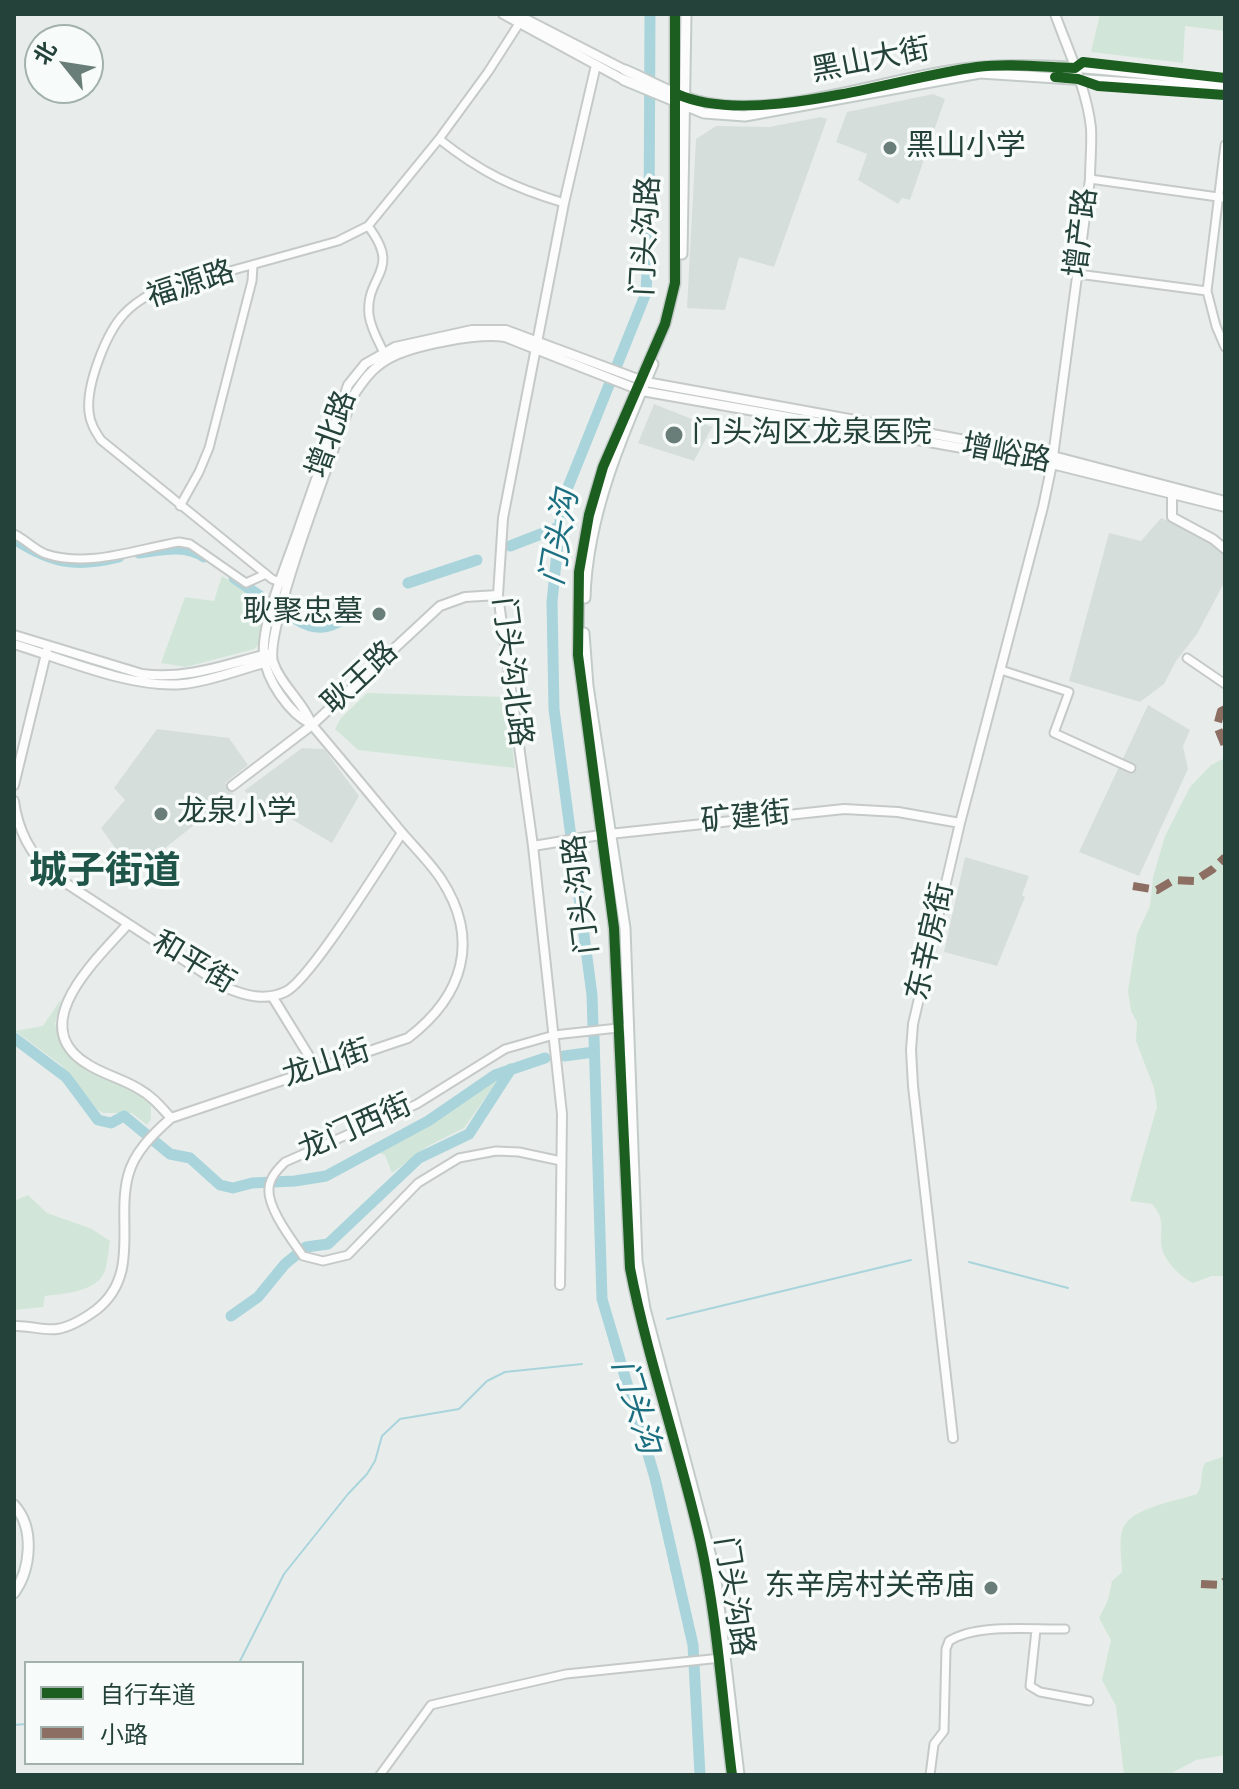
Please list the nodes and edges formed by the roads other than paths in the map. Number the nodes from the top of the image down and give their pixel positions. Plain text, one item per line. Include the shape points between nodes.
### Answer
1 (503, 14) edge
2 (675, 14) edge
3 (686, 14) edge
4 (1055, 14) edge
5 (520, 19) edge
6 (596, 65) junction
7 (1075, 68) junction
8 (625, 75) junction
9 (1078, 79) junction
10 (1225, 82) edge
11 (1225, 89) edge
12 (680, 101) junction
13 (439, 139) junction
14 (1225, 145) edge
15 (1090, 179) junction
16 (1222, 197) edge
17 (564, 203) junction
18 (368, 226) junction
19 (253, 266) junction
20 (1078, 274) junction
21 (1207, 291) junction
22 (536, 344) junction
23 (1225, 347) edge
24 (385, 356) junction
25 (641, 385) junction
26 (1052, 460) junction
27 (1172, 493) junction
28 (1225, 501) edge
29 (180, 506) junction
30 (1225, 507) edge
31 (14, 534) edge
32 (1225, 549) edge
33 (266, 574) junction
34 (284, 584) junction
35 (498, 595) junction
36 (14, 635) edge
37 (14, 644) edge
38 (47, 650) junction
39 (268, 658) junction
40 (1187, 658) dead end
41 (1001, 670) junction
42 (1224, 680) edge
43 (312, 725) junction
44 (1131, 768) dead end
45 (14, 785) edge
46 (232, 786) dead end
47 (14, 801) edge
48 (960, 823) junction
49 (402, 833) junction
50 (602, 835) junction
51 (533, 846) junction
52 (128, 924) junction
53 (272, 996) junction
54 (623, 1027) junction
55 (554, 1035) junction
56 (317, 1069) junction
57 (171, 1118) junction
58 (561, 1161) junction
59 (560, 1285) dead end
60 (14, 1326) edge
61 (953, 1438) dead end
62 (14, 1505) edge
63 (14, 1593) edge
64 (1065, 1629) dead end
65 (1036, 1630) junction
66 (721, 1658) junction
67 (1089, 1701) dead end
68 (380, 1775) edge
69 (732, 1775) edge
70 (739, 1775) edge
71 (930, 1775) edge

1 - 5 street
2 - 12 main road, 门头沟路
3 - 12 main road, 门头沟路
4 - 7 street, 增产路
5 - 6 street
5 - 8 street
5 - 13 street, 福源路
6 - 8 street
6 - 17 street, 门头沟北路
7 - 9 street, 增产路
7 - 10 main road, 黑山大街
7 - 12 main road, 黑山大街 via 979,67 747,106
8 - 12 main road
9 - 11 main road, 黑山大街
9 - 12 main road, 黑山大街 via 980,73 745,116 704,113
9 - 15 street, 增产路 via 1091,127
12 - 25 main road, 门头沟路 via 680,284 668,331
13 - 17 street via 490,175
13 - 18 street, 福源路
14 - 16 street
15 - 16 street
15 - 20 street, 增产路
16 - 21 street
17 - 22 street, 门头沟北路
18 - 19 street, 福源路 via 338,241
18 - 24 street via 384,255 369,315
19 - 29 street via 209,448
19 - 29 street, 福源路 via 154,292 137,302 110,333 91,386 89,414 101,440
20 - 21 street
20 - 26 street, 增产路
21 - 23 street
22 - 24 street, 增北路 via 490,335
22 - 25 street, 增北路
22 - 35 street, 门头沟北路 via 503,518
24 - 34 street, 增北路 via 365,364 348,385
25 - 26 street, 增峪路
25 - 50 main road, 门头沟路 via 595,518 585,574 584,638
26 - 27 street, 增峪路
26 - 28 street, 增峪路
26 - 41 street, 东辛房街
27 - 30 street, 增峪路
27 - 32 street via 1172,517
29 - 33 street, 福源路
31 - 33 street via 43,553 64,557 90,558 179,542 190,544 246,583
33 - 34 street, 福源路
34 - 39 street, 增北路 via 274,598
35 - 43 street, 耿王路 via 465,597 440,606
35 - 51 street, 门头沟北路
36 - 38 street
37 - 38 street
38 - 39 street via 161,685 186,684
38 - 45 street
39 - 43 street, 龙山街
40 - 42 street
41 - 44 street via 1069,692 1054,733
41 - 48 street, 东辛房街
43 - 46 street, 耿王路
43 - 49 street, 龙山街
47 - 52 street, 和平街 via 25,840 42,865
48 - 50 street, 矿建街 via 844,809
48 - 61 street, 东辛房街 via 911,1050
49 - 53 street, 和平街 via 299,981
49 - 56 street, 龙山街 via 451,897 461,924 460,969 431,1021 408,1038
50 - 51 street, 矿建街
50 - 54 main road, 门头沟路 via 625,928
51 - 55 street, 门头沟北路
52 - 53 street, 和平街 via 225,987 240,994
52 - 57 street via 74,987 62,1029 71,1051 85,1063 140,1089
53 - 56 street
54 - 55 street, 龙门西街
54 - 66 main road, 门头沟路 via 637,1261 655,1351 715,1572
55 - 58 street, 门头沟北路
55 - 58 street, 龙门西街 via 505,1049 417,1104 285,1162 269,1186 270,1199 303,1256 323,1261 348,1255 418,1183 459,1158 496,1151
56 - 57 street, 龙山街
57 - 60 street, 龙山街 via 145,1143 128,1174 123,1265 104,1304 57,1329
58 - 59 street, 门头沟北路
62 - 63 main road via 23,1514 29,1548 24,1580
64 - 65 street
65 - 67 street via 1030,1686
65 - 71 street via 964,1634 949,1641 944,1731 934,1744
66 - 68 street via 566,1674 431,1705
66 - 69 main road, 门头沟路
66 - 70 main road, 门头沟路

